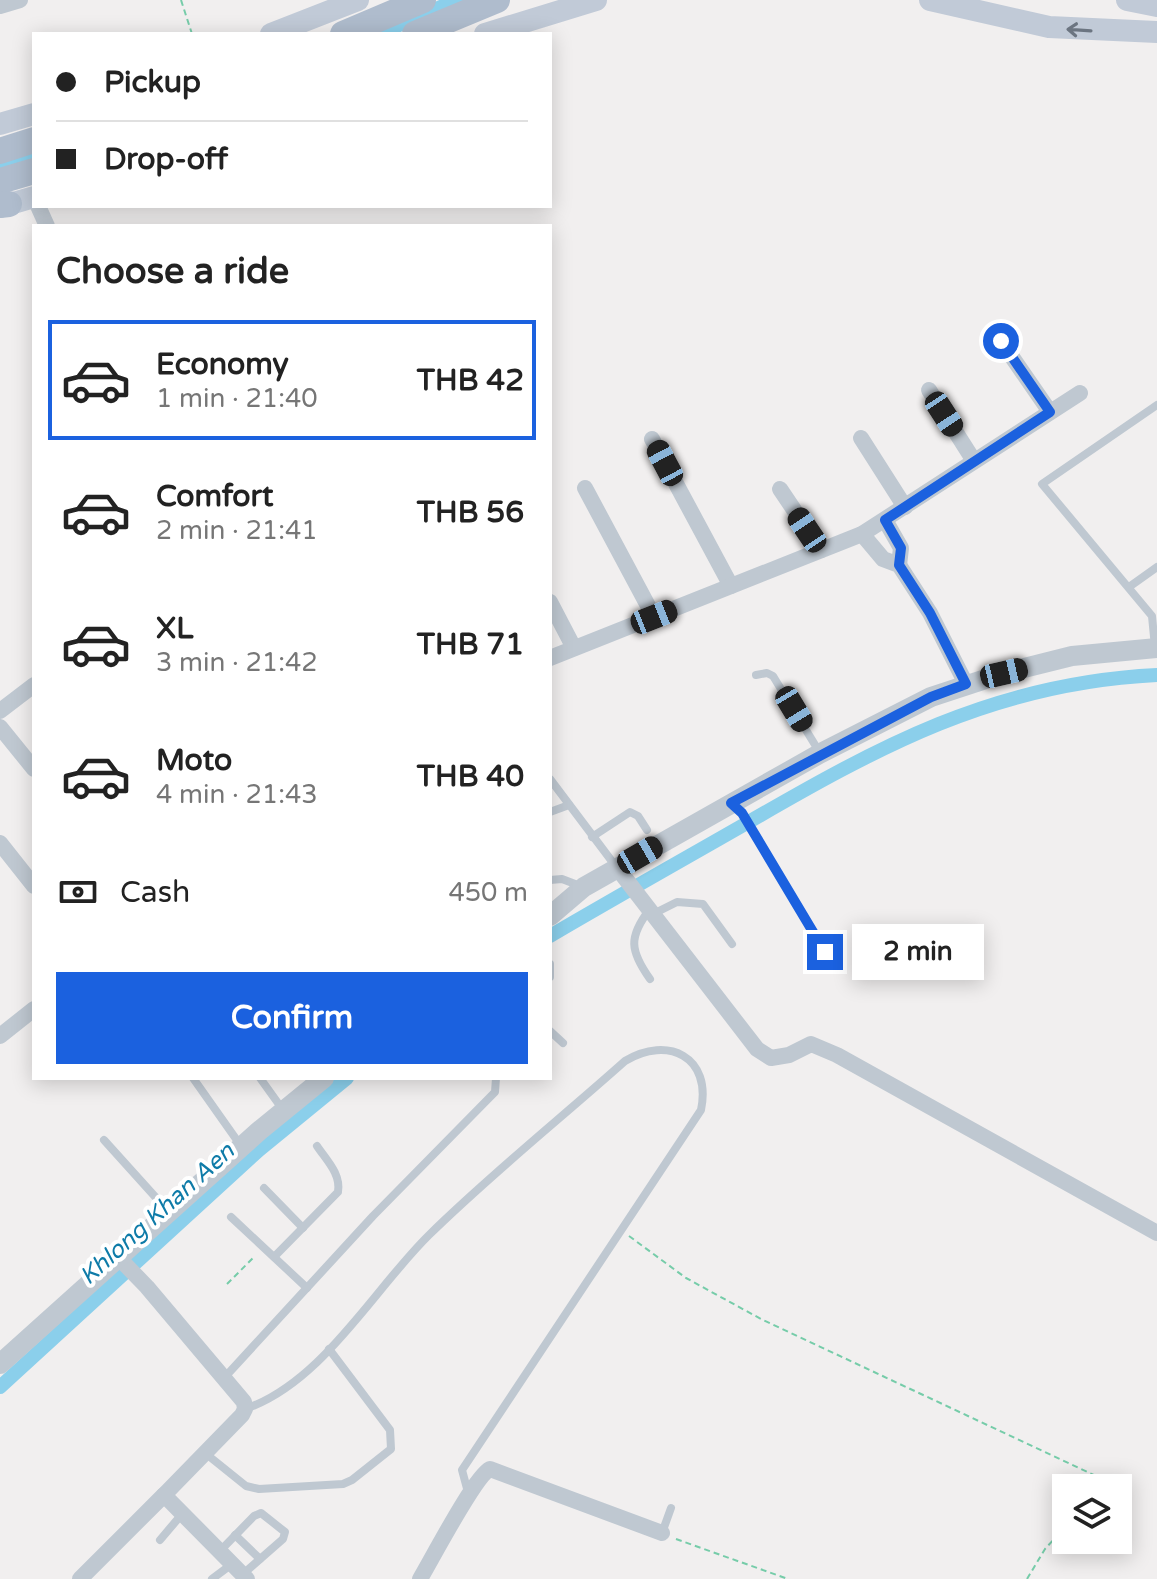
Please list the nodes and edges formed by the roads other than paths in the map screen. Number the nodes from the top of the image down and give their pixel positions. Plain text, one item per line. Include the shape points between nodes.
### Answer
1 (20, 0) edge
2 (358, 0) edge
3 (497, 0) edge
4 (552, 0) edge
5 (596, 0) edge
6 (930, 0) edge
7 (1127, 0) edge
8 (417, 2) edge
9 (0, 6) edge
10 (1157, 6) edge
11 (495, 30) edge
12 (276, 32) edge
13 (348, 32) edge
14 (420, 32) edge
15 (1157, 32) edge
16 (32, 115) edge
17 (0, 124) edge
18 (32, 141) edge
19 (0, 151) edge
20 (32, 174) edge
21 (16, 198) edge
22 (1001, 341) dead end
23 (929, 390) dead end
24 (1080, 393) dead end
25 (1157, 405) edge
26 (1050, 412) junction
27 (861, 438) dead end
28 (652, 439) dead end
29 (974, 461) junction
30 (585, 488) dead end
31 (780, 489) dead end
32 (905, 507) junction
33 (885, 520) junction
34 (862, 534) junction
35 (821, 550) junction
36 (899, 565) junction
37 (1157, 567) edge
38 (731, 586) junction
39 (1129, 587) junction
40 (552, 606) edge
41 (654, 617) junction
42 (574, 648) junction
43 (1156, 648) edge
44 (552, 657) edge
45 (756, 675) dead end
46 (966, 684) junction
47 (32, 687) edge
48 (0, 711) edge
49 (0, 727) edge
50 (821, 753) junction
51 (32, 767) edge
52 (552, 782) edge
53 (569, 805) junction
54 (736, 808) junction
55 (552, 811) edge
56 (647, 830) dead end
57 (592, 837) junction
58 (0, 843) edge
59 (618, 869) junction
60 (552, 880) edge
61 (32, 883) edge
62 (584, 887) junction
63 (651, 909) junction
64 (552, 914) edge
65 (732, 944) dead end
66 (825, 952) dead end
67 (650, 979) dead end
68 (32, 1011) edge
69 (552, 1033) edge
70 (0, 1036) edge
71 (563, 1043) dead end
72 (194, 1080) edge
73 (261, 1080) edge
74 (322, 1080) edge
75 (496, 1080) edge
76 (284, 1111) junction
77 (104, 1140) dead end
78 (317, 1146) dead end
79 (242, 1147) junction
80 (264, 1188) dead end
81 (169, 1212) junction
82 (231, 1217) dead end
83 (303, 1228) junction
84 (1157, 1233) edge
85 (274, 1257) junction
86 (121, 1261) junction
87 (307, 1288) junction
88 (329, 1349) junction
89 (0, 1364) edge
90 (225, 1377) junction
91 (245, 1409) junction
92 (205, 1453) junction
93 (164, 1495) junction
94 (469, 1496) junction
95 (671, 1508) dead end
96 (183, 1514) junction
97 (662, 1533) joint
98 (235, 1535) junction
99 (160, 1540) dead end
100 (260, 1559) junction
101 (236, 1567) edge
102 (80, 1579) edge
103 (212, 1579) edge
104 (420, 1579) edge

1 - 9 street
2 - 12 main road
3 - 14 main road
4 - 11 main road
5 - 11 main road
15 -> 6 main road via 1049,27
7 - 10 main road
8 - 13 main road
16 - 17 main road
18 - 19 main road
20 - 21 main road
22 - 26 street
23 - 29 street
24 - 26 street
25 - 39 lane via 1042,484
26 - 29 street
27 - 32 street
28 - 38 street
29 - 32 street
30 - 41 street
31 - 35 street
32 - 33 street
33 - 34 street
33 - 36 street via 901,548
34 - 35 street
34 - 36 street via 883,559
35 - 38 street
36 - 46 street
37 - 39 lane
38 - 41 street
39 - 43 lane via 1152,616
40 - 42 street
41 - 42 street
42 - 44 street
43 - 46 street via 1072,656
45 - 50 lane via 773,676
46 - 50 street
47 - 48 street
49 - 51 street
50 - 54 street
52 - 53 lane
53 - 55 lane
53 - 57 lane
54 - 59 street
54 - 66 lane
56 - 57 lane via 630,812
57 - 59 lane
58 - 61 street
59 - 62 street
59 - 63 street
60 - 62 lane
62 - 64 street
63 - 65 lane via 677,902 703,904
63 - 67 lane via 633,940 636,959
63 - 84 street via 757,1049 771,1058 811,1044 837,1055
68 - 70 street
69 - 71 lane
72 - 79 lane
73 - 76 lane
74 - 76 street
75 - 87 lane via 495,1092
76 - 79 street
77 - 81 lane
78 - 83 lane via 335,1172 338,1192
79 - 81 street
80 - 83 lane
81 - 86 street
82 - 85 lane
83 - 85 lane
85 - 87 lane
86 - 89 street
86 - 90 street
87 - 90 lane
88 - 91 lane via 278,1395
88 - 92 lane via 390,1430 391,1449 343,1484 259,1489 246,1486
88 - 94 lane via 399,1265 625,1061 655,1048 698,1068 704,1082 701,1110 462,1470
90 - 91 street
91 - 92 street
92 - 93 street
93 - 96 street
93 - 102 street
94 - 97 street via 484,1472 497,1469
94 - 104 street
95 - 97 lane
96 - 99 lane
96 - 101 street
98 - 100 lane
98 - 100 lane via 261,1513 279,1524 283,1539
98 - 101 lane
100 - 101 lane
101 - 103 lane

